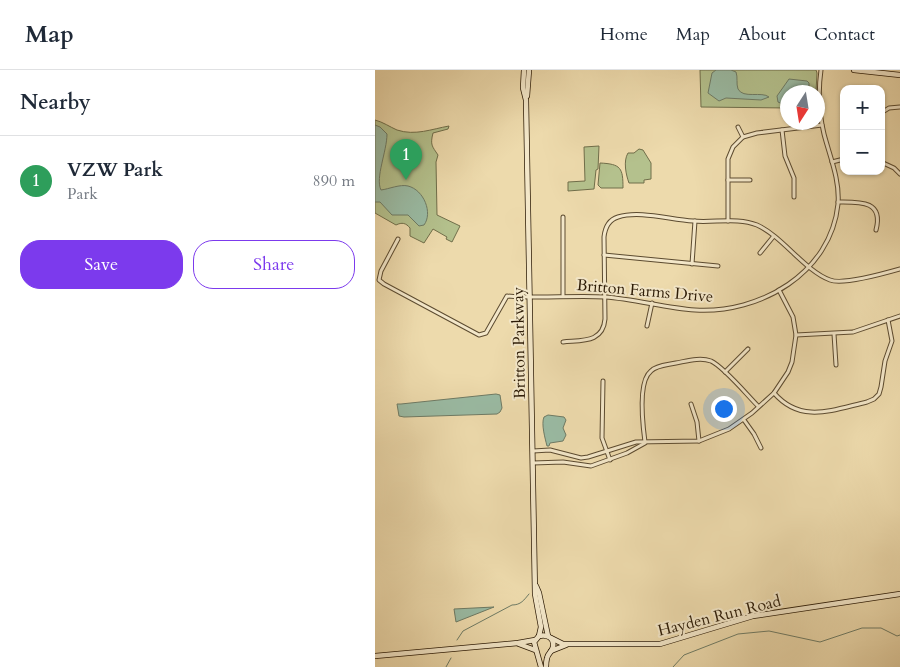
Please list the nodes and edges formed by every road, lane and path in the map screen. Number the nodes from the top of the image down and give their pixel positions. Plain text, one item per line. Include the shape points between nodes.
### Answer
1 (524, 70) edge
2 (529, 70) edge
3 (821, 70) edge
4 (854, 70) edge
5 (900, 75) edge
6 (820, 85) edge
7 (526, 100) junction
8 (900, 107) edge
9 (885, 110) edge
10 (737, 127) dead end
11 (782, 130) joint
12 (823, 130) edge
13 (743, 137) junction
14 (840, 161) edge
15 (832, 162) junction
16 (885, 164) edge
17 (900, 174) edge
18 (728, 180) junction
19 (750, 180) dead end
20 (794, 197) dead end
21 (838, 202) junction
22 (563, 218) dead end
23 (695, 221) junction
24 (728, 221) junction
25 (876, 230) dead end
26 (773, 237) junction
27 (398, 239) dead end
28 (760, 253) dead end
29 (604, 255) junction
30 (692, 264) junction
31 (719, 266) dead end
32 (810, 267) junction
33 (900, 269) edge
34 (779, 290) junction
35 (530, 296) junction
36 (563, 296) junction
37 (605, 297) junction
38 (652, 303) junction
39 (900, 316) edge
40 (888, 320) junction
41 (647, 326) dead end
42 (834, 334) junction
43 (796, 336) junction
44 (563, 342) dead end
45 (748, 349) dead end
46 (835, 365) dead end
47 (725, 372) junction
48 (603, 381) dead end
49 (774, 393) junction
50 (691, 404) dead end
51 (758, 406) junction
52 (743, 420) junction
53 (699, 441) junction
54 (645, 442) junction
55 (761, 448) dead end
56 (533, 451) junction
57 (607, 452) junction
58 (610, 460) junction
59 (533, 463) junction
60 (536, 585) junction
61 (900, 594) edge
62 (549, 637) junction
63 (537, 638) junction
64 (573, 643) junction
65 (518, 644) junction
66 (537, 651) junction
67 (550, 652) junction
68 (375, 656) edge
69 (541, 667) edge
70 (546, 667) edge

1 - 7 main road, Britton Parkway
2 - 7 main road, Britton Parkway
3 - 6 street, Britton Farms Drive
4 - 5 main road
7 - 35 main road, Britton Parkway
8 - 9 street
10 - 13 street
11 - 13 street
11 - 20 street via 785,156 794,178
12 - 15 street, Britton Farms Drive
13 - 18 street via 733,147 728,159
14 - 15 street
15 - 21 street, Britton Farms Drive
16 - 17 street
18 - 19 street
18 - 24 street
21 - 25 street via 866,203 873,208 877,216
21 - 32 street, Britton Farms Drive via 828,240
22 - 36 street
23 - 24 street
23 - 29 street via 658,216 618,217 606,227
23 - 30 street
24 - 26 street via 752,223
26 - 28 street
26 - 32 street
27 - 35 street, Britton Farms Drive via 379,280 474,334 486,333 507,296
29 - 30 street
29 - 37 street
30 - 31 street
32 - 33 street via 837,282
32 - 34 street, Britton Farms Drive
34 - 38 street, Britton Farms Drive via 748,304 720,310 694,310
34 - 43 street via 793,317
35 - 36 street, Britton Farms Drive
35 - 56 main road, Britton Parkway
36 - 37 street, Britton Farms Drive
37 - 38 street, Britton Farms Drive
37 - 44 street via 601,334 592,339
38 - 41 street
39 - 40 street
40 - 42 street via 853,332
40 - 49 street via 892,341 879,394 873,399 817,413 788,406
42 - 43 street
42 - 46 street
43 - 49 street via 792,362
45 - 47 street
47 - 51 street
47 - 54 street via 712,362 701,359 651,370 644,384
48 - 57 street via 601,430
49 - 51 street
50 - 53 street
51 - 52 street
52 - 53 street
52 - 55 street
53 - 54 street
54 - 57 street via 627,444
54 - 58 street
56 - 57 street via 550,450 581,458
56 - 59 main road, Britton Parkway
57 - 58 street
58 - 59 street via 591,466 563,462
59 - 60 main road, Britton Parkway
60 - 62 main road, Britton Parkway
60 - 63 main road, Britton Parkway via 541,627
61 - 64 main road, Hayden Run Road via 753,616 660,644
62 - 63 main road
62 - 64 main road, Hayden Run Road via 559,643
62 - 67 main road via 553,646
63 - 65 main road
63 - 66 main road via 534,645
64 - 67 main road, Hayden Run Road
65 - 66 main road
65 - 68 main road
66 - 67 main road via 543,654
66 - 69 main road
67 - 70 main road

